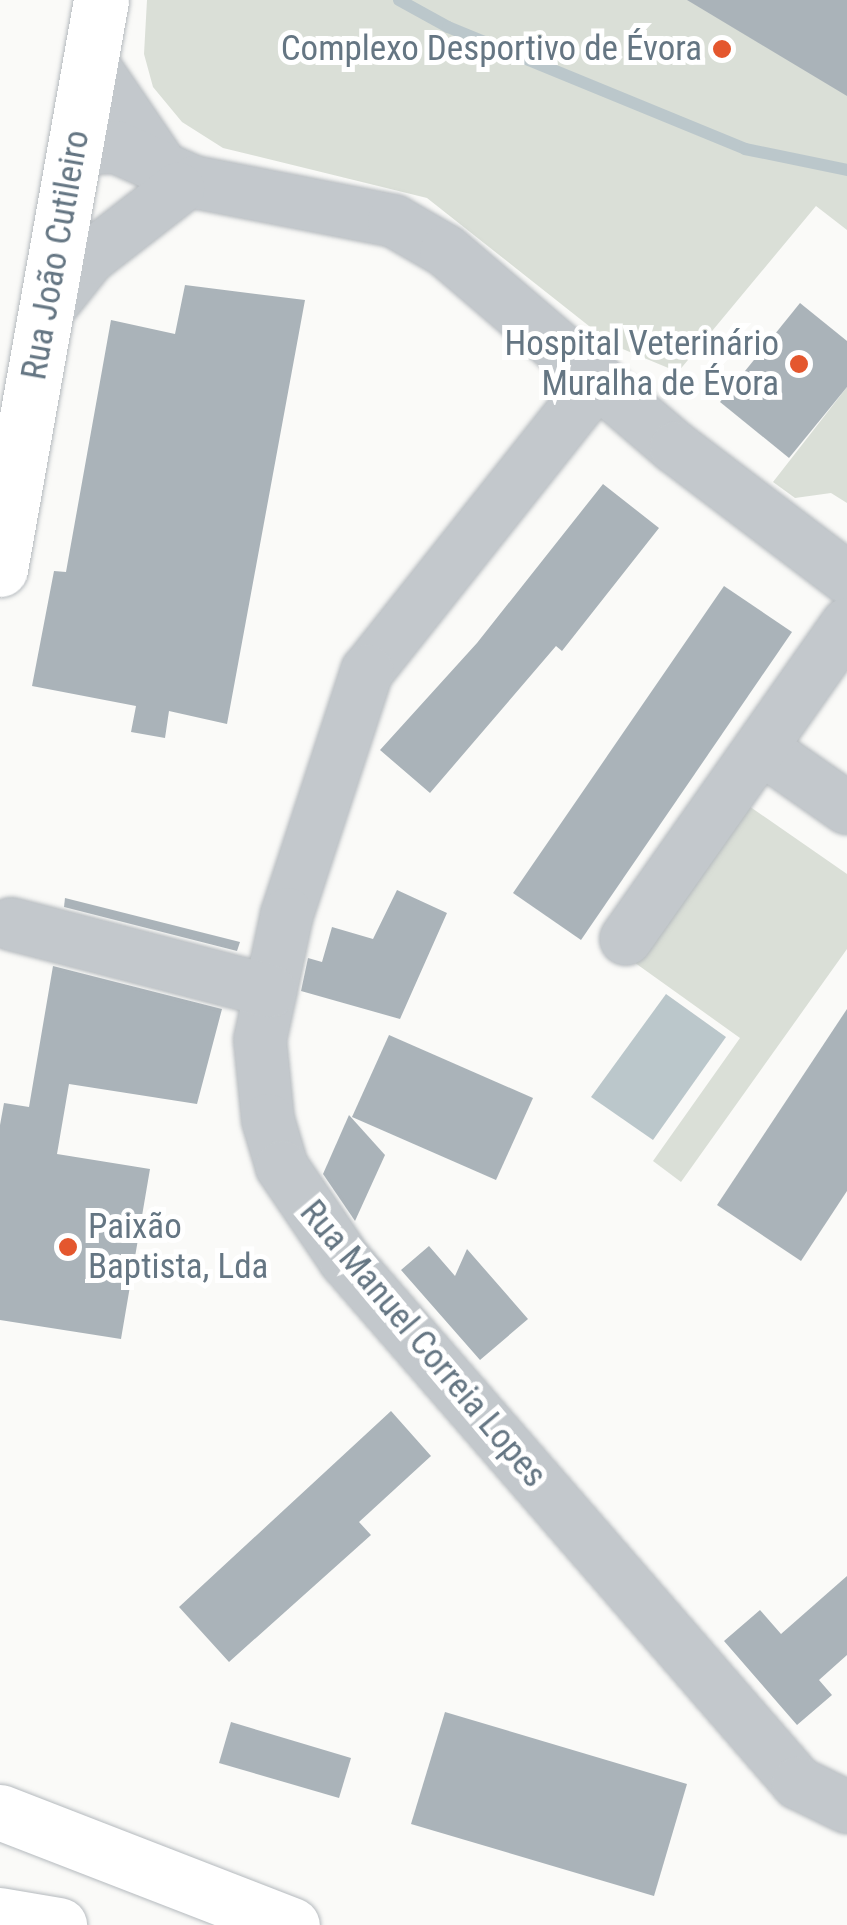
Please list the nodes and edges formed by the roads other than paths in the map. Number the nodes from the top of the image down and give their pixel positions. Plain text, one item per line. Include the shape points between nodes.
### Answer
1 (101, 0) edge
2 (90, 60) junction
3 (74, 149) junction
4 (176, 177) junction
5 (46, 312) junction
6 (598, 380) junction
7 (0, 569) edge
8 (847, 578) edge
9 (847, 624) edge
10 (761, 748) junction
11 (847, 808) edge
12 (10, 924) dead end
13 (626, 939) dead end
14 (271, 991) junction
15 (847, 1807) edge
16 (0, 1812) edge
17 (0, 1916) edge
18 (59, 1925) edge
19 (292, 1925) edge

1 - 2 main road, Rua João Cutileiro
2 - 3 main road, Rua João Cutileiro
2 - 4 street
3 - 4 street via 100,182 138,195
3 - 5 main road, Rua João Cutileiro
4 - 5 street via 89,258
4 - 6 street via 394,221 446,251
5 - 7 main road, Rua João Cutileiro
6 - 8 street
6 - 14 street, Rua Manuel Correia Lopes via 366,671 287,914
9 - 10 street
10 - 11 street
10 - 13 street
12 - 14 street
14 - 15 street, Rua Manuel Correia Lopes via 261,1077 282,1167 304,1206 798,1783
16 - 19 main road
17 - 18 main road

